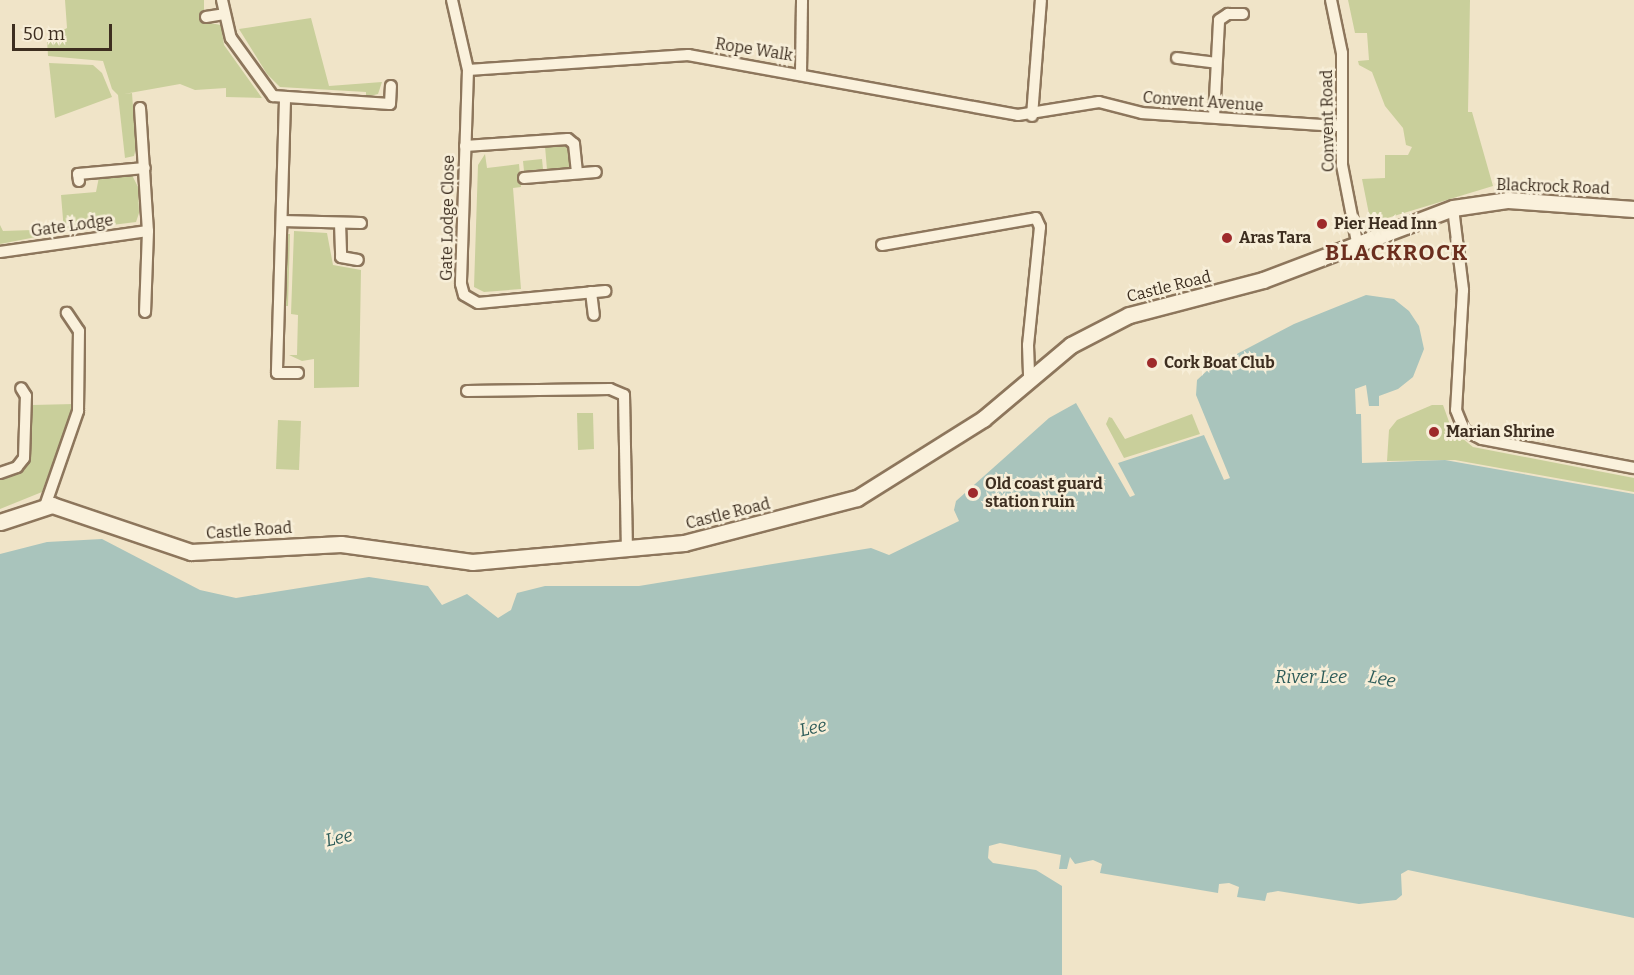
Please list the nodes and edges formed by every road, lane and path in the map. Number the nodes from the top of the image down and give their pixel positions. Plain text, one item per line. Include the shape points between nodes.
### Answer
1 (222, 0) edge
2 (452, 0) edge
3 (802, 0) edge
4 (1041, 0) edge
5 (1331, 0) edge
6 (224, 14) junction
7 (1243, 15) dead end
8 (206, 17) dead end
9 (1177, 58) dead end
10 (1216, 63) junction
11 (468, 70) junction
12 (801, 73) junction
13 (391, 86) dead end
14 (285, 100) junction
15 (140, 108) dead end
16 (1032, 116) junction
17 (1214, 117) junction
18 (1340, 126) junction
19 (465, 146) junction
20 (145, 168) junction
21 (596, 172) dead end
22 (577, 173) junction
23 (524, 178) dead end
24 (79, 181) dead end
25 (1453, 208) junction
26 (1634, 208) edge
27 (282, 221) junction
28 (340, 223) junction
29 (361, 223) dead end
30 (1403, 225) joint
31 (148, 231) junction
32 (1357, 242) junction
33 (882, 245) dead end
34 (0, 252) edge
35 (358, 260) dead end
36 (605, 291) dead end
37 (591, 292) junction
38 (145, 312) dead end
39 (67, 313) dead end
40 (594, 315) dead end
41 (298, 373) dead end
42 (1029, 382) junction
43 (21, 388) dead end
44 (467, 391) dead end
45 (1634, 468) edge
46 (0, 473) edge
47 (45, 506) junction
48 (0, 522) edge
49 (627, 550) junction

1 - 6 street
2 - 11 street, Gate Lodge Close
3 - 12 street
4 - 16 street
5 - 18 street, Convent Road via 1342,45
6 - 8 street
6 - 14 street via 231,38 270,93
7 - 10 street via 1221,17
9 - 10 street
10 - 17 street
11 - 12 street, Rope Walk via 672,54
11 - 19 street, Gate Lodge Close
12 - 16 street, Rope Walk
13 - 14 street via 390,104
14 - 27 street
15 - 20 street
16 - 17 street, Convent Avenue via 1099,102 1142,113
17 - 18 street, Convent Avenue
18 - 32 street, Convent Road via 1342,165
19 - 22 street via 568,139 574,144
19 - 37 street, Gate Lodge Close via 461,284 464,294 478,303
20 - 24 street via 78,174
20 - 31 street
21 - 22 street
22 - 23 street
25 - 26 main road, Blackrock Road via 1508,200
25 - 30 main road, Blackrock Road
25 - 45 street via 1463,290 1456,410 1464,430 1472,435
27 - 28 street
27 - 41 street via 277,373
28 - 29 street
28 - 35 street via 341,257
30 - 32 main road, Castle Road
31 - 34 street, Gate Lodge
31 - 38 street
32 - 42 main road, Castle Road via 1263,280 1109,323 1062,352
33 - 42 street via 1036,218 1040,228 1028,345
36 - 37 street, Gate Lodge Close
37 - 40 street
39 - 47 street via 79,331 78,411
42 - 49 main road, Castle Road via 983,419 857,498 701,539
43 - 46 street via 26,396 24,458 17,467
44 - 49 street via 616,389 624,395
47 - 48 main road, Castle Road
47 - 49 main road, Castle Road via 69,509 178,549 204,553 340,544 482,562

